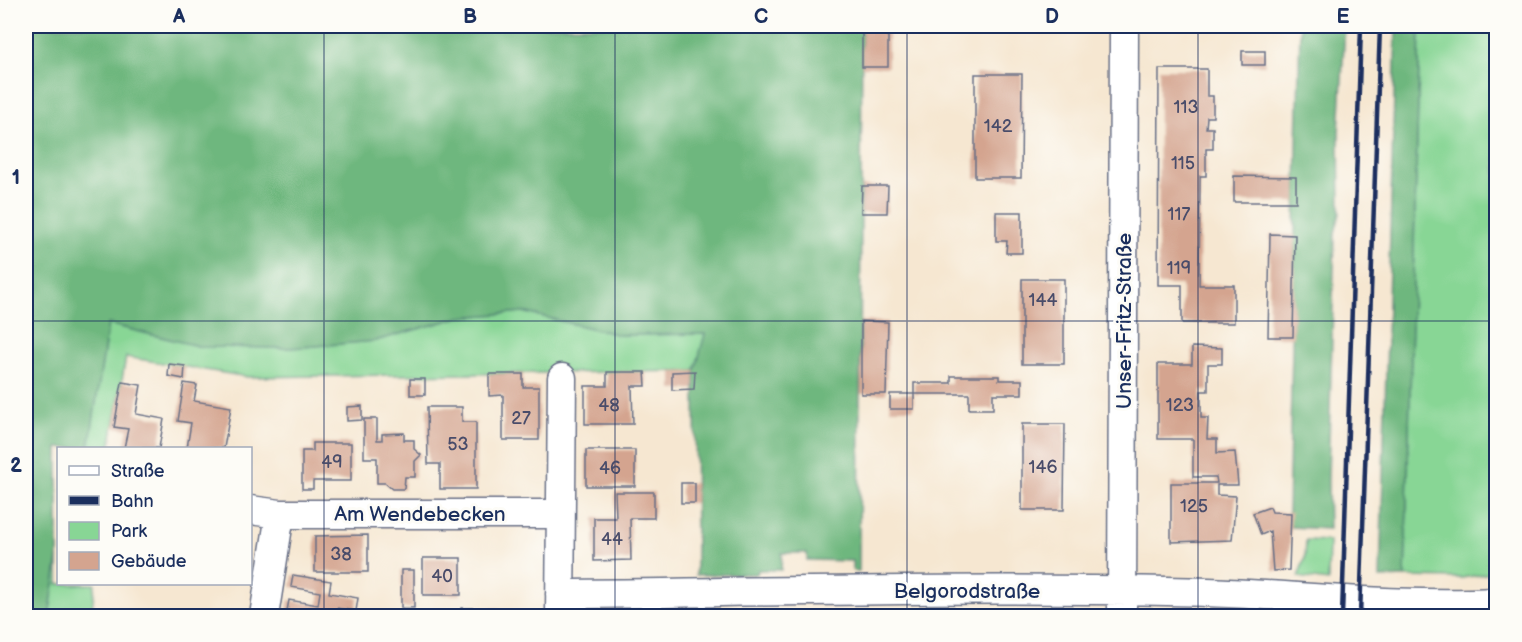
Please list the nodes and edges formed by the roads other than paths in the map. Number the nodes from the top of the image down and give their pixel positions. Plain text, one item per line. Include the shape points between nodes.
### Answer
1 (1124, 26) edge
2 (562, 378) dead end
3 (252, 510) edge
4 (280, 514) junction
5 (560, 514) junction
6 (1497, 602) edge
7 (1122, 603) edge
8 (560, 605) edge
9 (1445, 610) edge
10 (264, 616) edge

1 - 7 street, Unser-Fritz-Straße
2 - 5 street, Belgorodstraße
3 - 4 street, Am Wendebecken
4 - 5 street, Am Wendebecken
4 - 10 street
5 - 8 street, Belgorodstraße
6 - 9 street, Belgorodstraße
7 - 8 street, Belgorodstraße
7 - 9 street, Belgorodstraße via 1243,592

